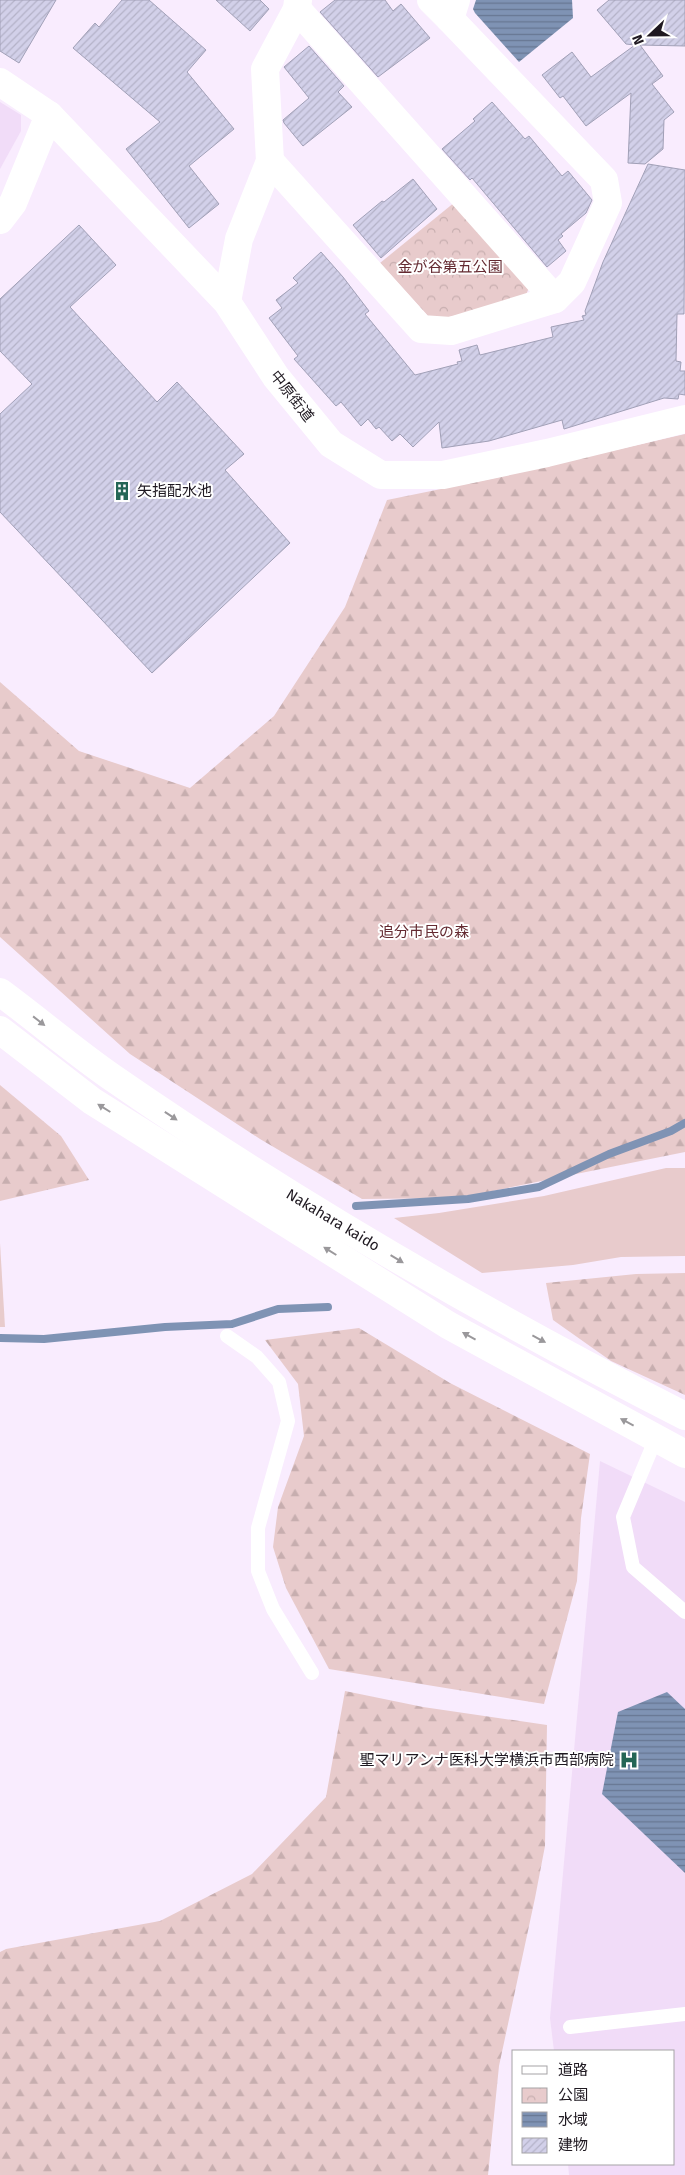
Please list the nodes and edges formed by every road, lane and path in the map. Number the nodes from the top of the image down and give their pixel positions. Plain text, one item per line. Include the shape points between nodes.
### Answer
1 (431, 0) edge
2 (298, 4) edge
3 (453, 10) edge
4 (0, 82) edge
5 (49, 115) junction
6 (270, 161) junction
7 (0, 220) edge
8 (555, 299) junction
9 (227, 302) junction
10 (685, 419) edge
11 (0, 992) edge
12 (0, 1030) edge
13 (227, 1336) dead end
14 (685, 1416) edge
15 (656, 1438) junction
16 (685, 1454) edge
17 (685, 1612) edge
18 (312, 1673) dead end
19 (685, 2014) edge
20 (570, 2027) dead end

1 - 3 street
2 - 6 street via 265,70
2 - 8 street
3 - 8 street via 604,180 608,203 572,282
4 - 5 street, 中原街道
5 - 7 street via 13,203
5 - 9 street, 中原街道
6 - 8 street via 421,329 451,331
6 - 9 street via 239,239
9 - 10 street, 中原街道 via 276,377 331,444 380,475 443,475
11 -> 14 street, Nakahara kaido via 112,1077 271,1183 454,1293
15 -> 12 street, Nakahara kaido via 414,1304 92,1101
13 - 18 lane via 257,1357 279,1382 288,1422 258,1528 258,1571 273,1609
15 - 16 street, Nakahara kaido
15 - 17 lane via 623,1517 633,1567
19 - 20 lane

